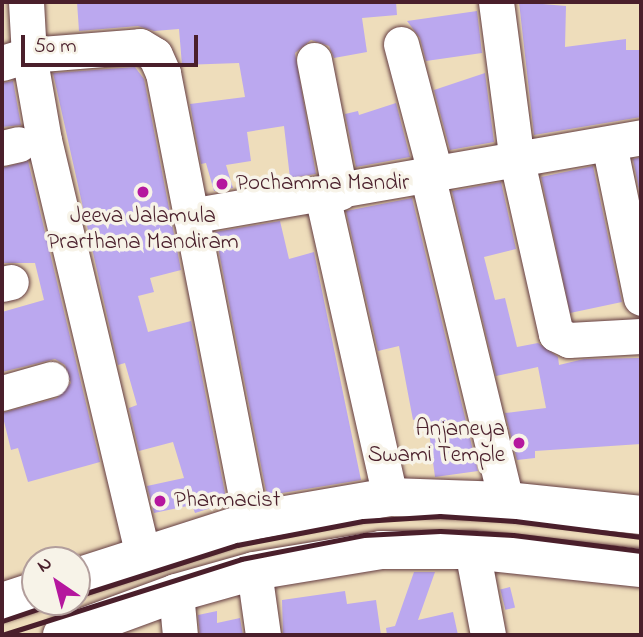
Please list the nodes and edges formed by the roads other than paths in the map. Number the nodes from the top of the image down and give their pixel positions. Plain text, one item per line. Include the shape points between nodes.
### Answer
1 (26, 2) edge
2 (496, 2) edge
3 (401, 44) dead end
4 (15, 59) edge
5 (314, 60) dead end
6 (625, 141) edge
7 (517, 161) junction
8 (431, 173) junction
9 (331, 193) junction
10 (631, 204) edge
11 (190, 216) junction
12 (641, 298) edge
13 (641, 337) edge
14 (51, 379) dead end
15 (2, 393) edge
16 (390, 497) junction
17 (506, 501) junction
18 (641, 515) edge
19 (251, 521) junction
20 (472, 550) junction
21 (143, 555) junction
22 (641, 568) edge
23 (254, 571) junction
24 (91, 572) edge
25 (176, 593) junction
26 (21, 596) edge
27 (2, 602) edge
28 (62, 635) edge
29 (180, 635) edge
30 (263, 635) edge
31 (488, 635) edge

1 - 4 street
2 - 7 street
3 - 8 street
4 - 11 street via 139,46 149,50 163,73
4 - 21 street via 44,140
5 - 9 street
6 - 7 street
6 - 10 street
7 - 8 street
7 - 13 street via 559,338
8 - 9 street
8 - 17 street
9 - 11 street
9 - 16 street
10 - 12 street
11 - 19 street
14 - 15 street
16 - 17 main road
16 - 19 main road
17 - 18 main road
19 - 21 main road
20 - 22 main road
20 - 23 main road via 381,550
20 - 31 street
21 - 24 main road
23 - 25 main road
23 - 30 street
25 - 28 main road
25 - 29 street
26 - 27 main road

